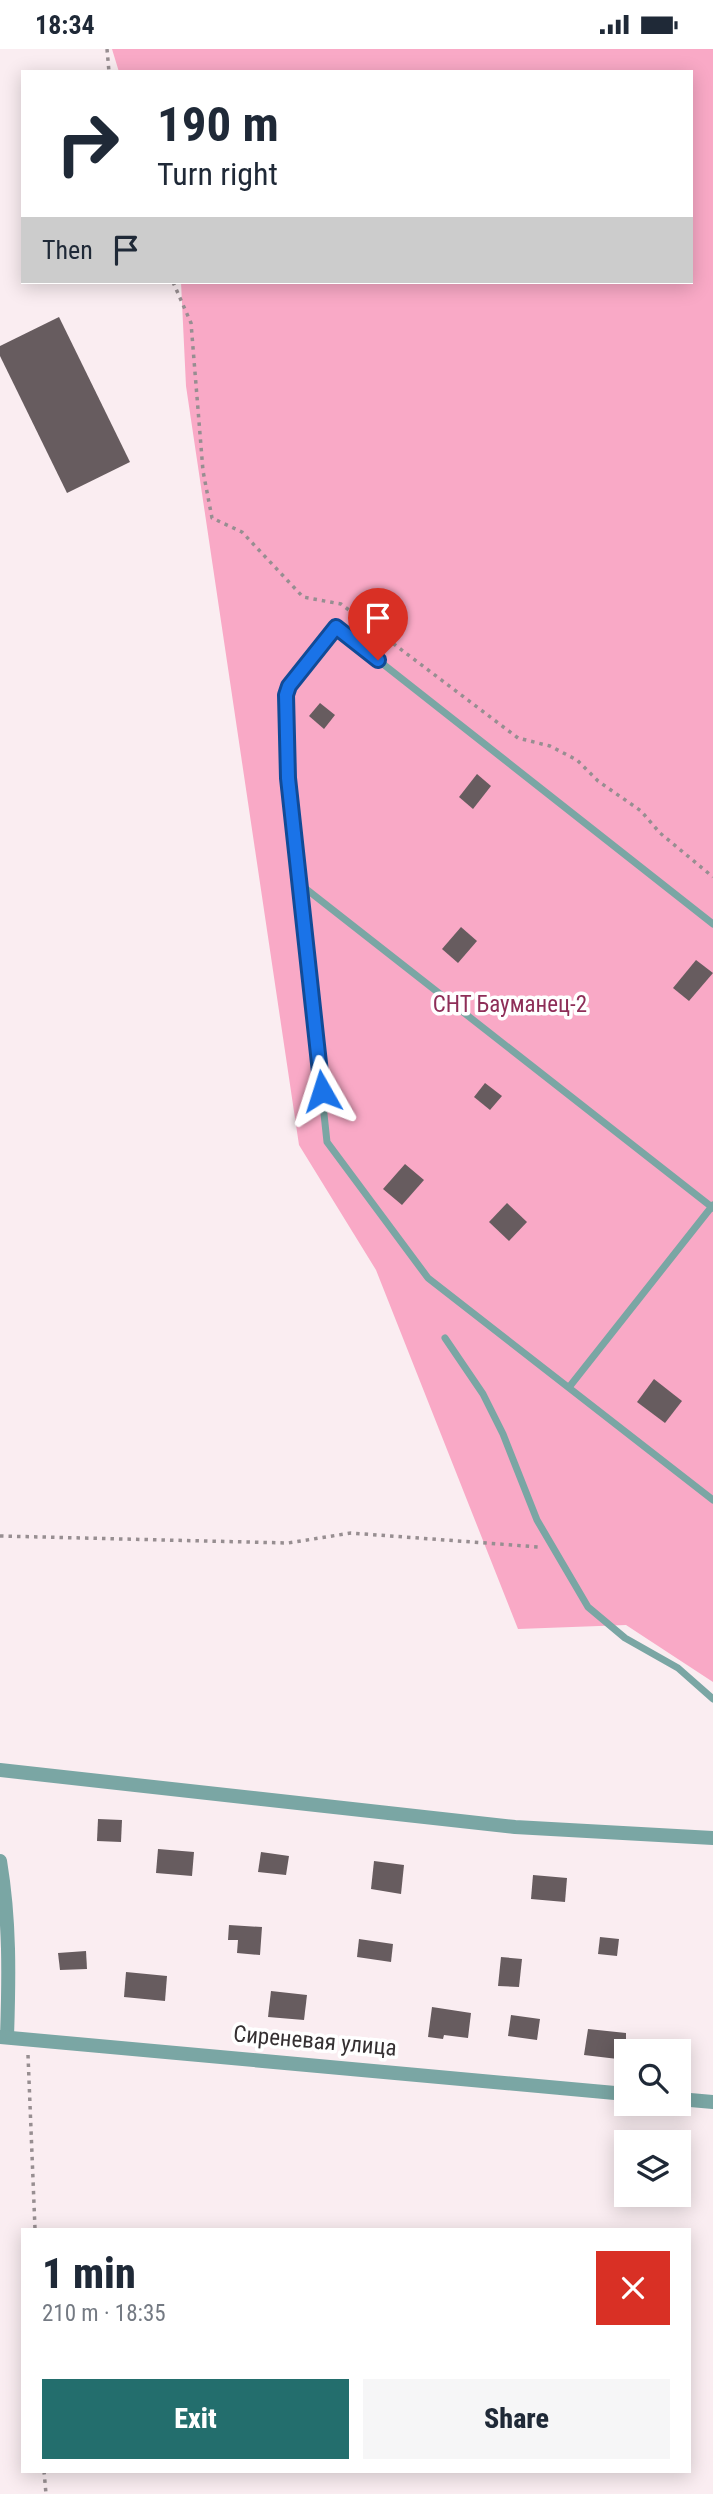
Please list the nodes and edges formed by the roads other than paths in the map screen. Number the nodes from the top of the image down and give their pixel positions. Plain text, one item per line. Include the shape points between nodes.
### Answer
1 (301, 885) junction
2 (713, 924) edge
3 (712, 1206) edge
4 (445, 1338) dead end
5 (570, 1386) junction
6 (713, 1500) edge
7 (713, 1699) edge
8 (0, 1770) edge
9 (713, 1839) edge
10 (0, 1861) edge
11 (3, 2037) edge
12 (614, 2093) edge
13 (691, 2100) edge
14 (713, 2102) edge

1 - 2 lane via 288,778 286,695 336,627
1 - 3 lane
1 - 5 lane via 327,1142 428,1278
3 - 5 lane
4 - 7 lane via 483,1394 537,1520 588,1607 625,1638 678,1668
5 - 6 lane
8 - 9 street via 515,1827
10 - 11 street via 10,1957
11 - 12 street, Сиреневая улица
13 - 14 street

